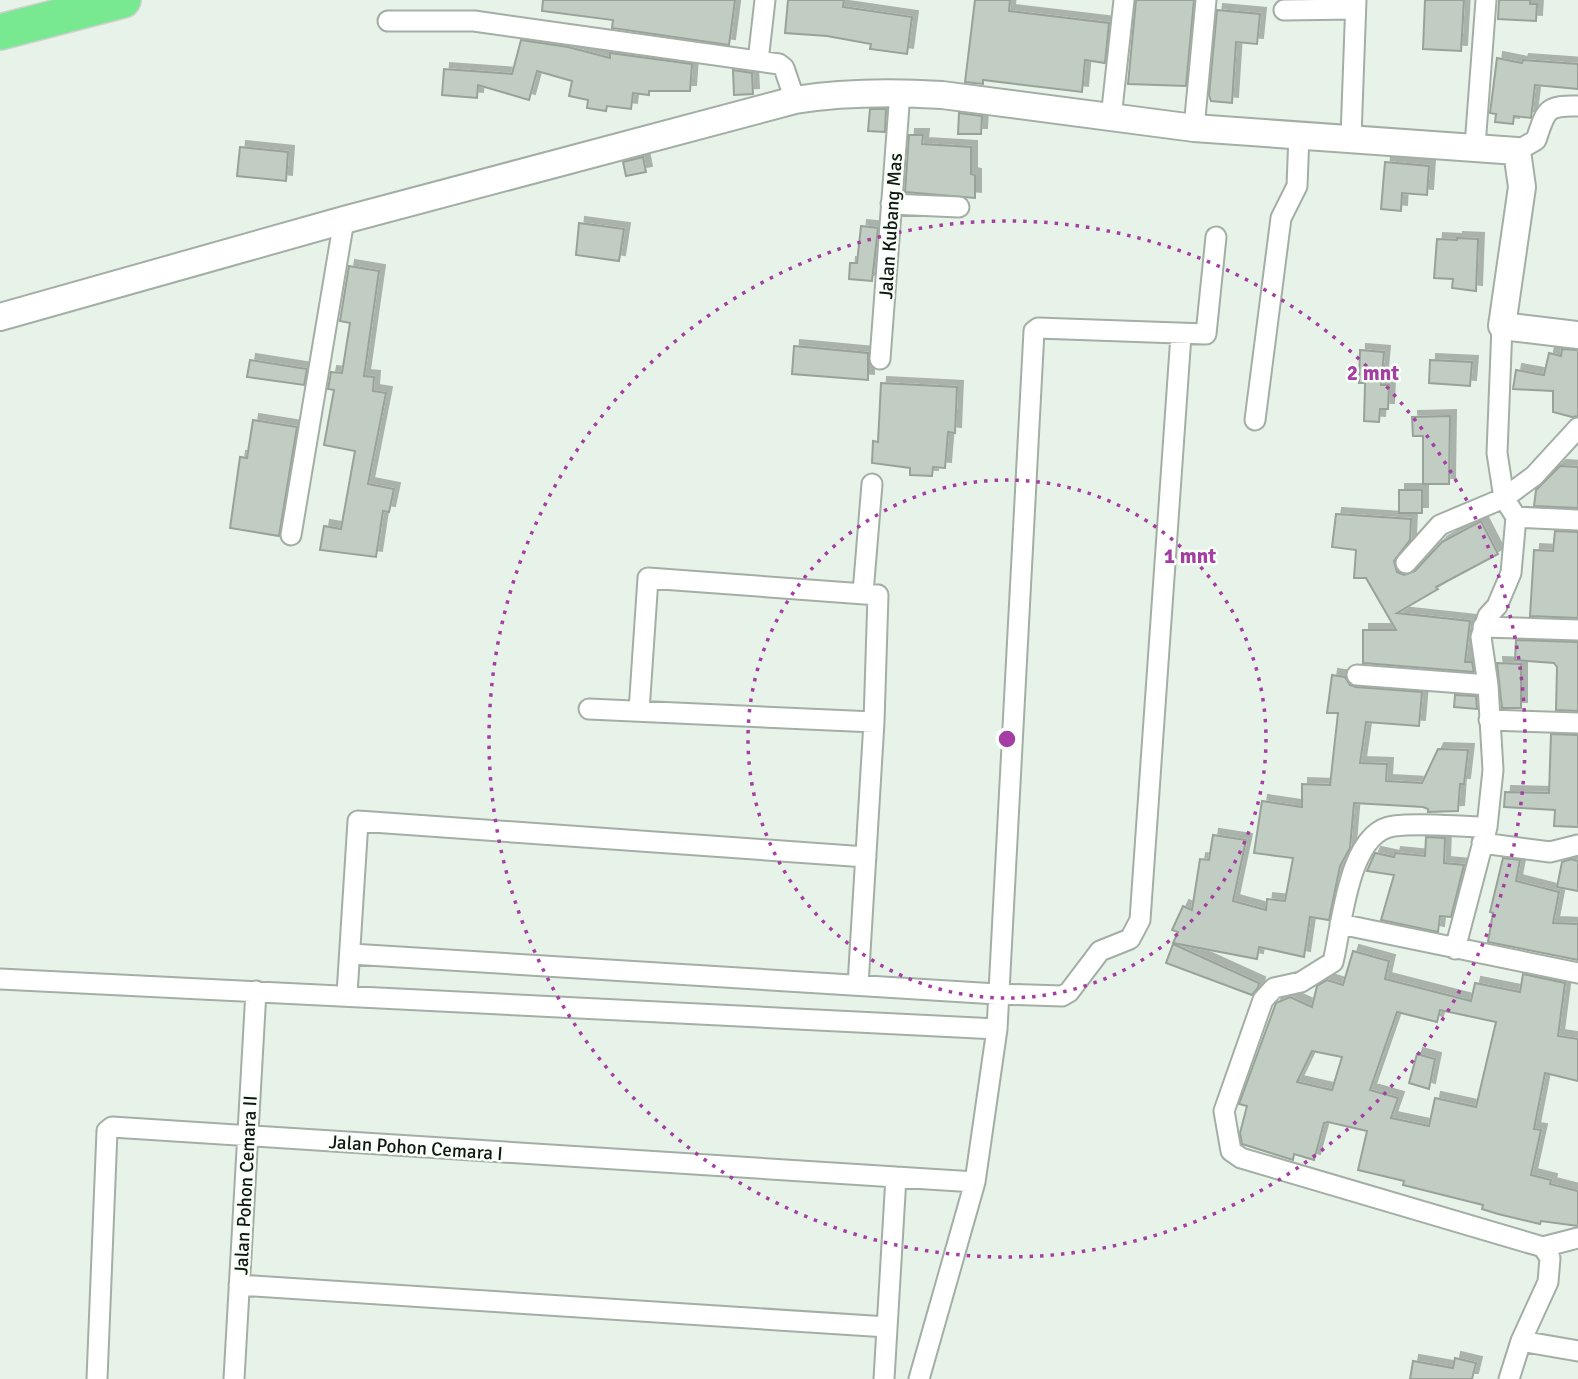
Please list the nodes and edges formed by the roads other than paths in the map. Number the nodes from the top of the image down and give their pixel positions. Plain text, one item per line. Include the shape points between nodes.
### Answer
1 (123, 0) edge
2 (765, 0) edge
3 (1124, 0) edge
4 (1206, 0) edge
5 (1486, 0) edge
6 (1356, 4) edge
7 (1284, 10) dead end
8 (388, 21) dead end
9 (0, 32) edge
10 (758, 61) junction
11 (900, 92) junction
12 (795, 100) junction
13 (1578, 106) edge
14 (1111, 118) junction
15 (1194, 128) junction
16 (1299, 134) junction
17 (1351, 137) junction
18 (1475, 146) junction
19 (1517, 150) junction
20 (891, 204) junction
21 (959, 207) dead end
22 (344, 220) junction
23 (1216, 237) dead end
24 (0, 317) edge
25 (1502, 326) junction
26 (1181, 335) junction
27 (1578, 335) edge
28 (880, 359) dead end
29 (1255, 420) dead end
30 (1578, 428) edge
31 (872, 484) dead end
32 (1503, 498) junction
33 (1516, 517) junction
34 (1578, 520) edge
35 (291, 535) dead end
36 (1406, 563) dead end
37 (863, 593) junction
38 (1483, 627) junction
39 (1578, 630) edge
40 (1357, 676) dead end
41 (1488, 685) junction
42 (589, 709) dead end
43 (639, 711) junction
44 (1489, 720) junction
45 (874, 722) junction
46 (1578, 723) edge
47 (1484, 835) junction
48 (1578, 845) edge
49 (866, 857) junction
50 (1339, 924) junction
51 (1455, 949) junction
52 (351, 954) junction
53 (1578, 973) edge
54 (0, 979) edge
55 (858, 985) junction
56 (256, 991) junction
57 (347, 994) junction
58 (997, 994) junction
59 (997, 1029) junction
60 (248, 1137) junction
61 (896, 1177) junction
62 (975, 1182) junction
63 (1578, 1238) edge
64 (1543, 1247) junction
65 (239, 1285) junction
66 (887, 1327) junction
67 (1521, 1341) junction
68 (1578, 1351) edge
69 (97, 1379) edge
70 (234, 1379) edge
71 (884, 1379) edge
72 (919, 1379) edge
73 (1509, 1379) edge

1 - 9 highway
2 - 10 street
3 - 14 street
4 - 15 street
5 - 18 street
6 - 7 street
6 - 17 street
8 - 10 street via 474,21
10 - 12 street via 784,68
11 - 12 street via 847,92
11 - 14 street
11 - 20 street, Jalan Kubang Mas
12 - 22 street
13 - 19 street via 1548,110 1536,140
14 - 15 street
15 - 16 street
16 - 17 street
16 - 29 street via 1297,186 1281,218
17 - 18 street
18 - 19 street
19 - 25 street via 1522,187
20 - 21 street
20 - 28 street, Jalan Kubang Mas
22 - 24 street
22 - 35 street
23 - 26 street via 1208,331
25 - 27 street
25 - 32 street via 1497,453
26 - 58 street via 1138,930 1130,939 1100,951 1062,996
26 - 58 street via 1034,331
30 - 32 street via 1534,476
31 - 37 street
32 - 33 street
32 - 36 street via 1440,525
33 - 34 street
33 - 38 street via 1511,573
37 - 43 street via 648,578
37 - 45 street via 878,595
38 - 39 street
38 - 41 street
40 - 41 street
41 - 44 street
42 - 43 street
43 - 45 street
44 - 46 street
44 - 47 street via 1493,770
45 - 49 street
47 - 48 street via 1550,852
47 - 50 street via 1392,826 1373,834 1361,851
47 - 51 street
49 - 52 street via 358,821
49 - 55 street
50 - 51 street
50 - 64 street via 1332,964 1301,982 1274,988 1263,1000 1224,1111 1231,1151
51 - 53 street
52 - 55 street
52 - 57 street
54 - 56 street
55 - 58 street
56 - 57 street
56 - 60 street, Jalan Pohon Cemara II
57 - 59 street
58 - 59 street
59 - 62 street
60 - 61 street, Jalan Pohon Cemara I
60 - 65 street, Jalan Pohon Cemara II
60 - 69 street, Jalan Pohon Cemara I via 109,1128
61 - 62 street, Jalan Pohon Cemara I
61 - 66 street
62 - 72 street
63 - 64 street
64 - 67 street via 1550,1258 1548,1282
65 - 66 street
65 - 70 street, Jalan Pohon Cemara II
66 - 71 street
67 - 68 street
67 - 73 street

